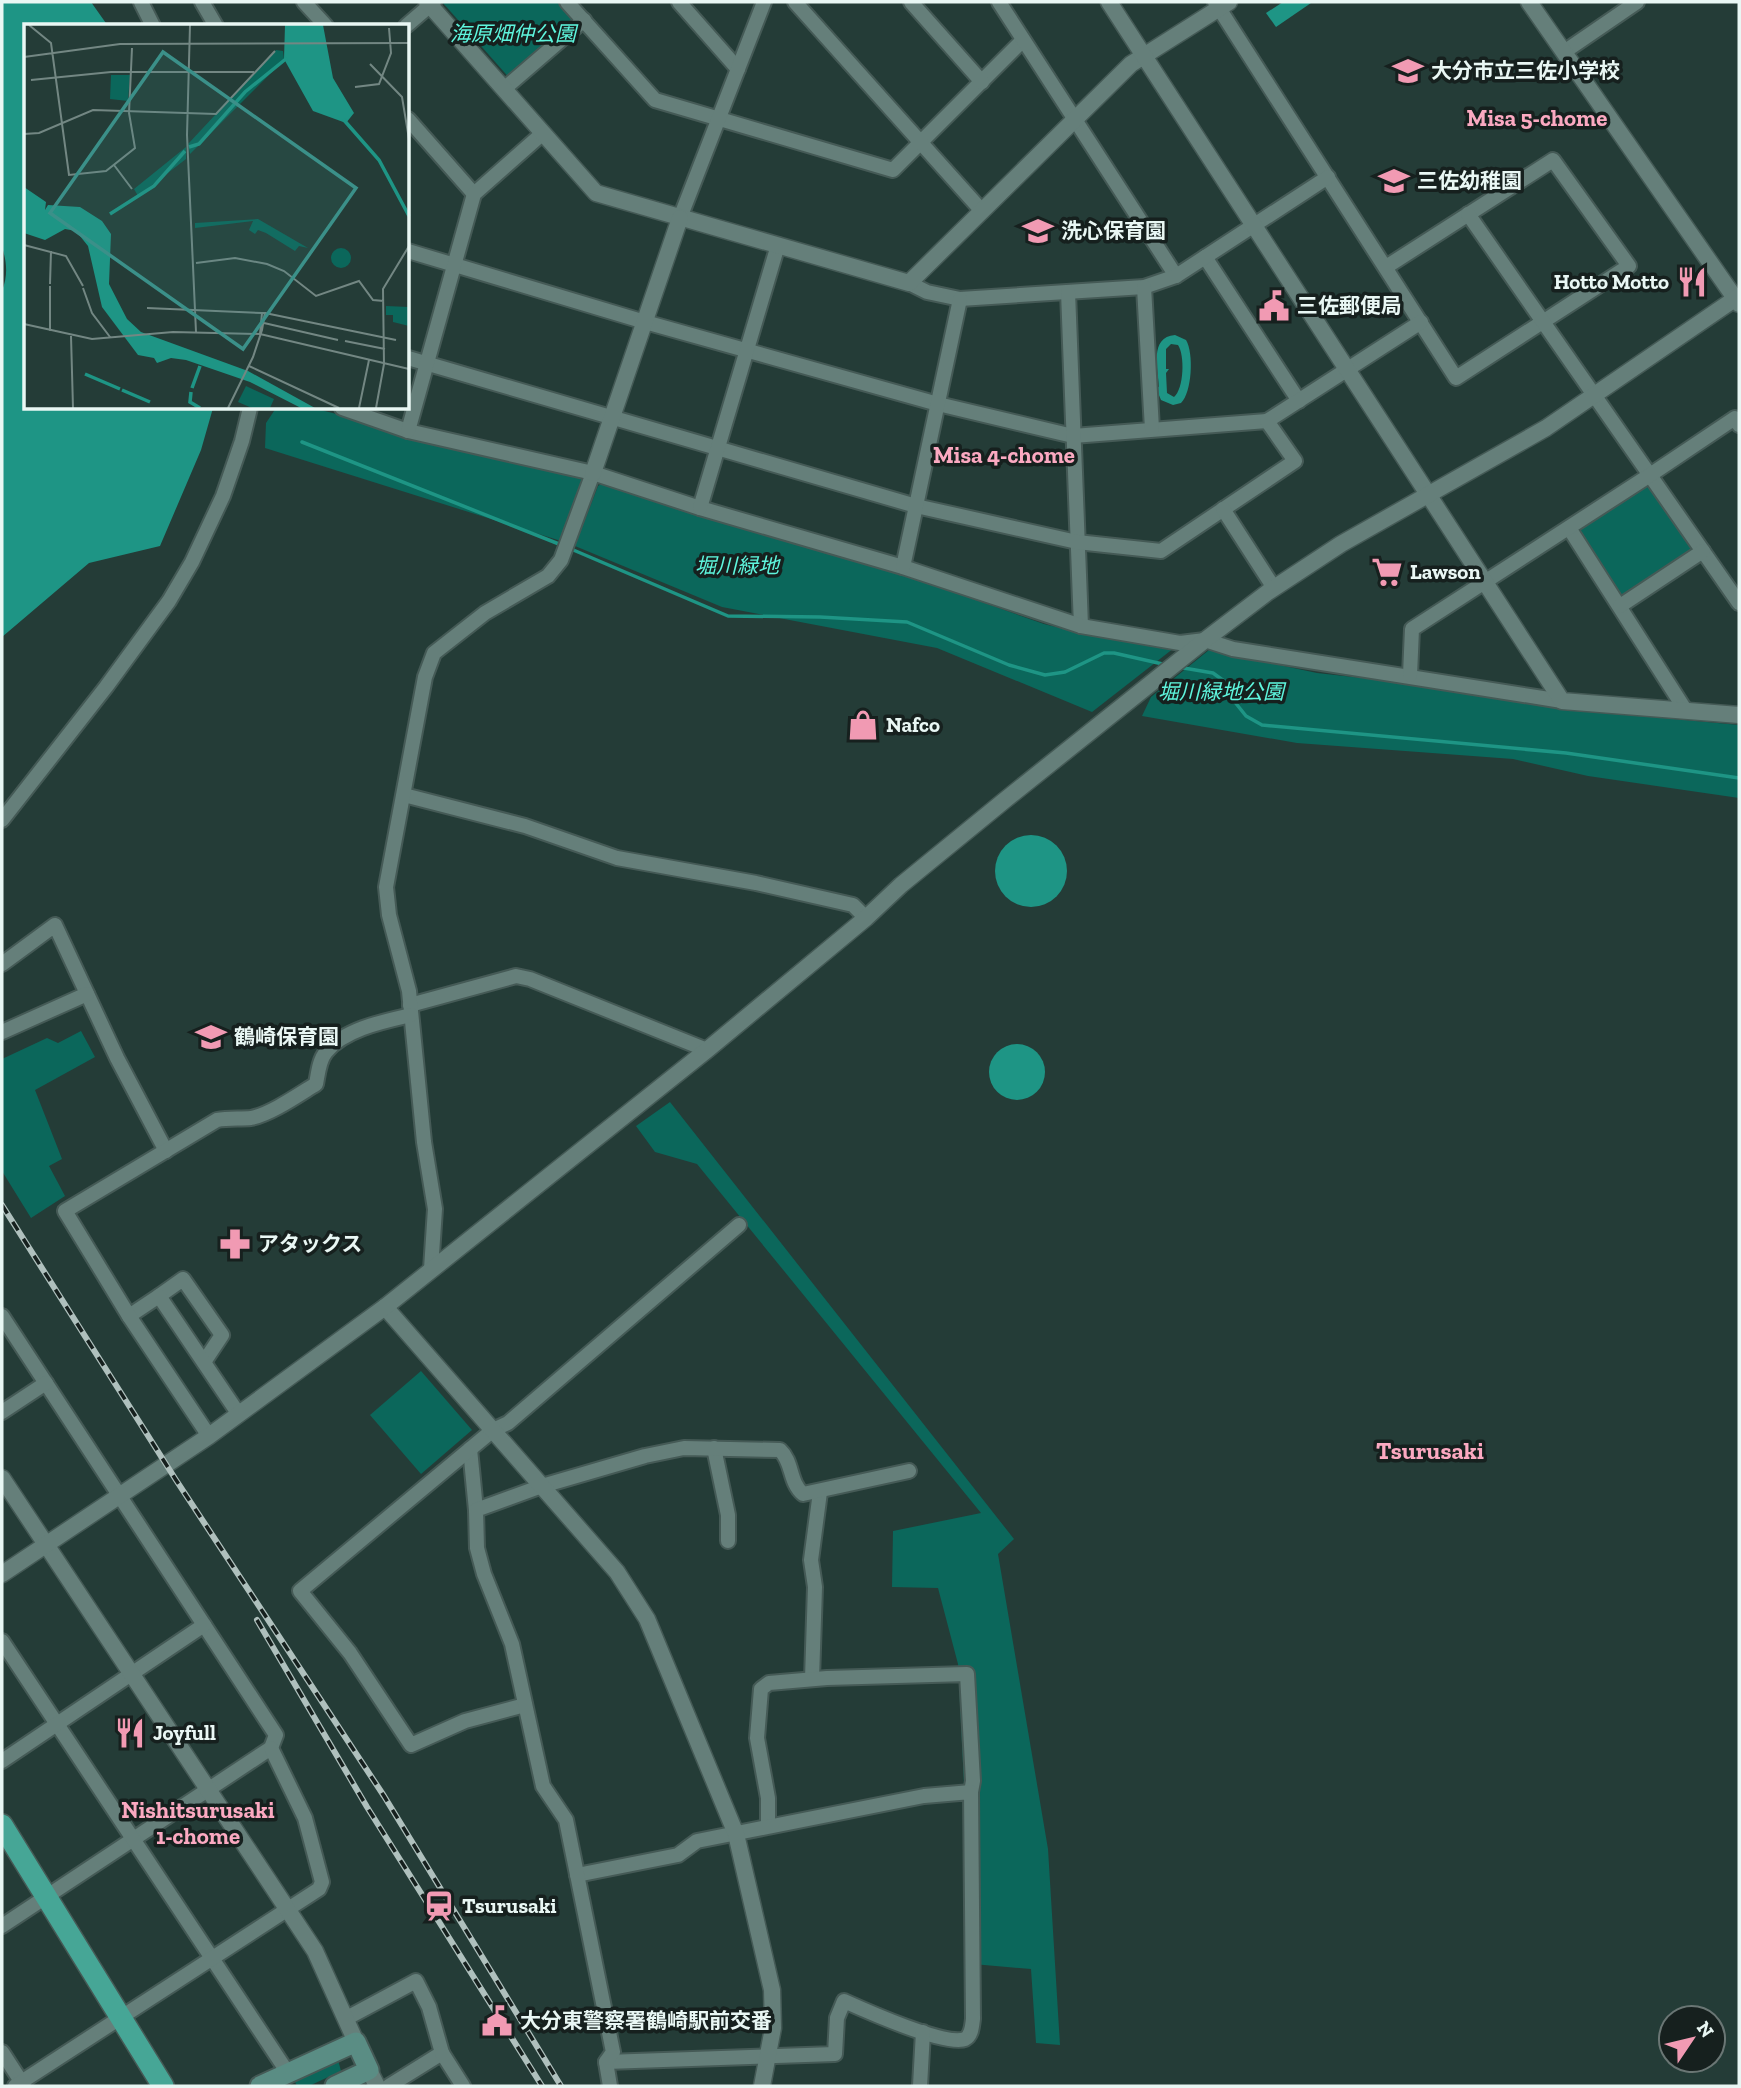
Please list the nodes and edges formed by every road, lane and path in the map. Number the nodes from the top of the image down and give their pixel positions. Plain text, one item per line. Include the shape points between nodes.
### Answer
1 (141, 2) edge
2 (202, 2) edge
3 (304, 2) edge
4 (567, 2) edge
5 (679, 2) edge
6 (764, 2) edge
7 (795, 2) edge
8 (911, 2) edge
9 (999, 2) edge
10 (1109, 2) edge
11 (1529, 2) edge
12 (1636, 2) edge
13 (430, 3) edge
14 (1221, 4) edge
15 (584, 20) junction
16 (152, 24) edge
17 (214, 24) edge
18 (324, 24) edge
19 (408, 24) edge
20 (1023, 40) junction
21 (1564, 52) junction
22 (1144, 55) junction
23 (738, 69) junction
24 (982, 82) junction
25 (504, 89) junction
26 (719, 119) junction
27 (1075, 119) junction
28 (411, 129) edge
29 (543, 133) junction
30 (921, 143) junction
31 (1328, 177) junction
32 (474, 194) junction
33 (982, 211) junction
34 (1468, 214) junction
35 (680, 218) junction
36 (1254, 226) junction
37 (778, 245) junction
38 (410, 252) edge
39 (1205, 257) junction
40 (454, 265) junction
41 (1386, 267) junction
42 (1176, 276) junction
43 (909, 283) junction
44 (1144, 287) junction
45 (1068, 292) junction
46 (960, 299) junction
47 (1738, 299) edge
48 (1543, 321) junction
49 (645, 322) junction
50 (1421, 322) junction
51 (748, 349) junction
52 (410, 359) edge
53 (427, 363) junction
54 (1347, 370) junction
55 (1595, 396) junction
56 (1299, 401) junction
57 (938, 404) junction
58 (250, 410) edge
59 (348, 410) edge
60 (612, 417) junction
61 (1267, 421) junction
62 (1739, 425) edge
63 (1152, 429) junction
64 (408, 431) junction
65 (1073, 436) junction
66 (718, 448) junction
67 (593, 473) junction
68 (1650, 475) junction
69 (1428, 495) junction
70 (916, 506) junction
71 (700, 508) junction
72 (1223, 509) junction
73 (1569, 528) junction
74 (1077, 542) junction
75 (1703, 551) junction
76 (903, 567) junction
77 (1485, 582) junction
78 (1734, 586) edge
79 (1274, 589) junction
80 (1739, 603) edge
81 (1620, 606) junction
82 (1081, 626) junction
83 (1205, 640) junction
84 (1410, 676) junction
85 (1562, 701) junction
86 (1686, 711) junction
87 (1739, 715) edge
88 (404, 795) junction
89 (2, 820) edge
90 (866, 918) junction
91 (2, 964) edge
92 (87, 994) junction
93 (411, 1010) junction
94 (2, 1032) edge
95 (708, 1050) junction
96 (166, 1151) junction
97 (739, 1225) dead end
98 (431, 1269) junction
99 (159, 1296) junction
100 (385, 1307) junction
101 (2, 1316) edge
102 (129, 1316) junction
103 (204, 1362) junction
104 (46, 1383) junction
105 (2, 1412) edge
106 (239, 1413) junction
107 (493, 1430) junction
108 (209, 1436) junction
109 (714, 1448) junction
110 (470, 1449) junction
111 (909, 1471) dead end
112 (2, 1478) edge
113 (542, 1486) junction
114 (820, 1492) junction
115 (120, 1496) junction
116 (476, 1510) junction
117 (728, 1541) dead end
118 (46, 1545) junction
119 (2, 1574) edge
120 (204, 1625) junction
121 (2, 1641) edge
122 (131, 1674) junction
123 (812, 1679) junction
124 (525, 1705) junction
125 (57, 1724) junction
126 (271, 1748) junction
127 (2, 1760) edge
128 (208, 1790) junction
129 (971, 1791) junction
130 (2, 1825) edge
131 (768, 1826) junction
132 (736, 1834) junction
133 (133, 1839) junction
134 (577, 1875) junction
135 (47, 1896) junction
136 (287, 1909) junction
137 (2, 1926) edge
138 (212, 1959) junction
139 (121, 2017) junction
140 (347, 2018) junction
141 (923, 2032) junction
142 (356, 2042) junction
143 (2, 2052) edge
144 (442, 2053) junction
145 (767, 2055) junction
146 (606, 2062) junction
147 (373, 2078) edge
148 (283, 2079) edge
149 (20, 2085) edge
150 (163, 2086) edge
151 (260, 2086) edge
152 (335, 2086) edge
153 (390, 2086) edge
154 (463, 2086) edge
155 (610, 2086) edge
156 (762, 2086) edge
157 (920, 2086) edge

1 - 16 street
2 - 17 street
3 - 18 street
4 - 15 street
5 - 23 street
6 - 23 street
7 - 30 street
8 - 24 street
9 - 20 street
10 - 22 street
11 - 21 street
12 - 21 street
13 - 19 street
13 - 25 street
14 - 22 street
14 - 31 street
15 - 25 street
15 - 26 street via 654,100
20 - 24 street
20 - 27 street
21 - 47 street
22 - 27 street
22 - 36 street
23 - 26 street
24 - 30 street
25 - 29 street
26 - 30 street via 893,170
26 - 35 street
27 - 33 street
27 - 42 street
28 - 32 street
29 - 32 street
29 - 35 street via 596,193
30 - 33 street
31 - 36 street
31 - 41 street
32 - 40 street
33 - 43 street
34 - 41 street
34 - 48 street
34 - 48 street via 1553,160 1629,266
35 - 37 street
35 - 49 street
36 - 39 street
36 - 54 street
37 - 43 street
37 - 51 street
38 - 40 street
39 - 42 street
39 - 56 street
40 - 49 street
40 - 53 street
41 - 50 street
42 - 44 street
43 - 46 street
44 - 45 street
44 - 63 street
45 - 46 street
45 - 65 street
46 - 57 street
47 - 55 street
48 - 50 street via 1456,378
48 - 55 street
49 - 51 street
49 - 60 street
50 - 54 street
51 - 57 street
51 - 66 street
52 - 53 street
53 - 60 street
53 - 64 street
54 - 56 street
54 - 69 street
55 - 68 street
55 - 69 street
56 - 61 street
57 - 65 street
57 - 70 street
58 - 89 street via 223,496 169,601
59 - 64 street
60 - 66 street
60 - 67 street
61 - 63 street
61 - 72 street via 1295,461
62 - 68 street via 1734,418
63 - 65 street
64 - 67 street
65 - 74 street
66 - 70 street
66 - 71 street
67 - 71 street
67 - 88 street via 561,560 548,576 485,613 434,653 425,677
68 - 73 street
68 - 75 street
69 - 77 street
69 - 79 street via 1341,544
70 - 74 street
70 - 76 street
71 - 76 street
72 - 74 street via 1161,551
72 - 79 street
73 - 77 street
73 - 81 street
74 - 82 street
75 - 78 street
75 - 81 street
76 - 82 street
77 - 84 street via 1412,629
77 - 85 street
78 - 80 street
79 - 83 street
81 - 86 street
82 - 83 street via 1180,643
83 - 84 street via 1233,649
83 - 90 street
84 - 85 street
85 - 86 street
86 - 87 street
88 - 90 street via 520,825 617,858 853,905
88 - 93 street via 386,887
90 - 95 street
91 - 92 street via 55,925
92 - 94 street
92 - 96 street
93 - 95 street via 516,976
93 - 96 street via 360,1029 326,1052 316,1084 291,1100 251,1118 217,1120
93 - 98 street via 435,1209
95 - 98 street
96 - 102 street via 65,1211
97 - 107 street via 508,1423
98 - 100 street
99 - 102 street
99 - 103 street
99 - 103 street via 183,1279 222,1335
100 - 106 street
100 - 107 street
101 - 104 street
102 - 108 street
103 - 106 street
104 - 105 street
104 - 115 street
106 - 108 street
107 - 110 street
107 - 113 street
108 - 115 street
109 - 113 street via 645,1456
109 - 114 street via 780,1450 787,1456 796,1489 803,1494
109 - 117 street via 728,1515
110 - 116 street
110 - 124 street via 300,1591 350,1653 411,1745 465,1721
111 - 114 street
112 - 118 street
113 - 116 street
113 - 132 street via 617,1572 647,1619
114 - 123 street via 811,1560 815,1587
115 - 118 street
115 - 120 street
116 - 124 street via 477,1548 512,1644
118 - 119 street
118 - 122 street
120 - 122 street
120 - 126 street via 276,1735
121 - 125 street
122 - 125 street
122 - 128 street
123 - 129 street via 967,1674
123 - 131 street via 769,1683 761,1689 757,1738
124 - 134 street via 543,1786 566,1820
125 - 127 street
125 - 133 street
126 - 128 street
126 - 136 street via 305,1818 322,1882 319,1889
128 - 133 street
128 - 136 street
129 - 131 street
129 - 141 street via 974,2019 965,2039
130 - 135 highway
131 - 132 street
132 - 134 street via 697,1841 678,1855
132 - 145 street via 772,1990 773,2028
133 - 135 street
133 - 138 street
134 - 146 street via 613,2052
135 - 137 street
135 - 139 highway
136 - 138 street
136 - 140 street via 315,1951
138 - 139 street
138 - 148 street
139 - 149 street
139 - 150 highway
140 - 142 street
140 - 144 street via 416,1981
141 - 145 street via 844,2001 837,2018 835,2054
141 - 157 street
142 - 147 main road
142 - 148 main road
143 - 149 street
144 - 153 street
144 - 154 street
145 - 146 street
145 - 156 street
146 - 155 street
147 - 152 main road
148 - 151 main road

